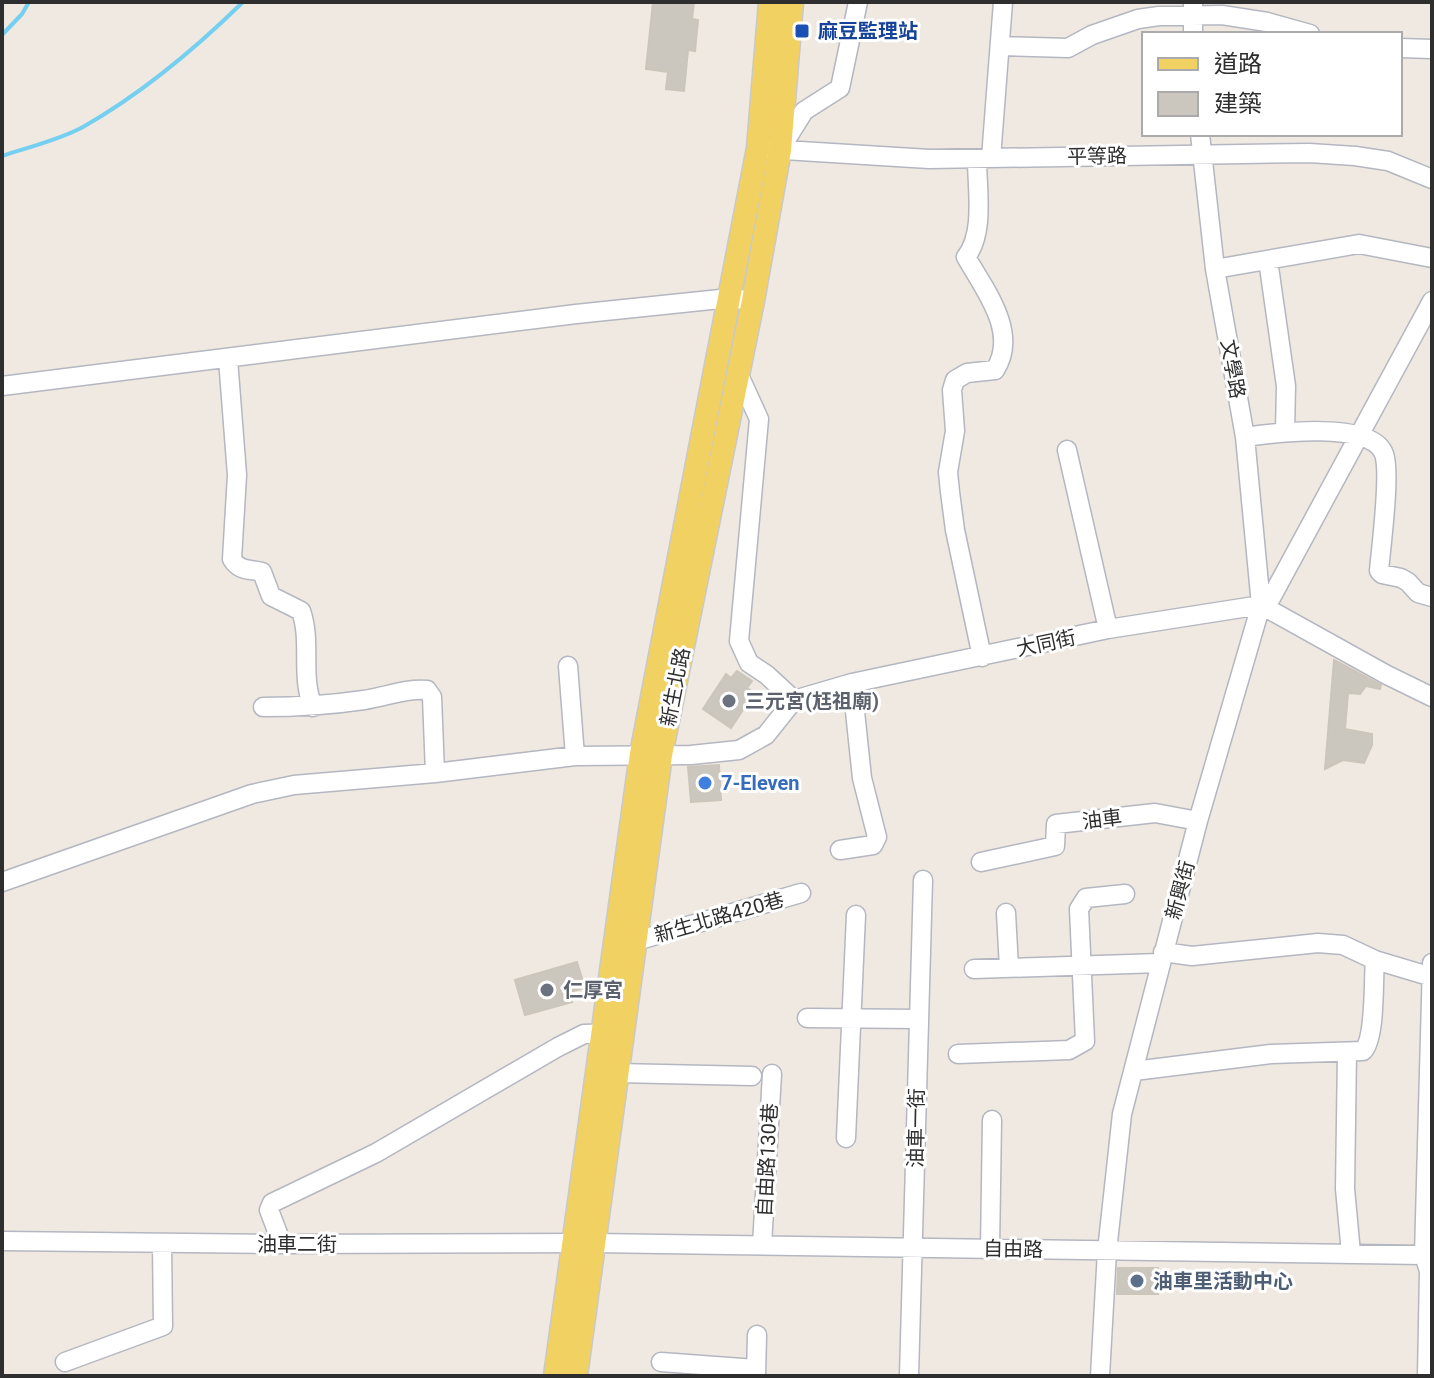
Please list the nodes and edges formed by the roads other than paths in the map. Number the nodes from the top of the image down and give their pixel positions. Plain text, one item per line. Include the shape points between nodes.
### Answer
1 (770, 2) edge
2 (792, 2) edge
3 (858, 2) edge
4 (1003, 2) edge
5 (1192, 8) edge
6 (1193, 32) edge
7 (1303, 32) edge
8 (1000, 46) junction
9 (1402, 48) edge
10 (1432, 49) edge
11 (1200, 136) edge
12 (769, 149) junction
13 (1201, 154) junction
14 (984, 159) junction
15 (1432, 179) edge
16 (1432, 258) edge
17 (1268, 260) junction
18 (1215, 269) junction
19 (742, 299) junction
20 (1432, 301) edge
21 (228, 359) junction
22 (738, 373) junction
23 (2, 386) edge
24 (1285, 431) junction
25 (1359, 434) junction
26 (1245, 437) junction
27 (1067, 450) dead end
28 (1432, 597) edge
29 (1261, 605) junction
30 (1108, 629) junction
31 (982, 657) junction
32 (568, 666) dead end
33 (852, 683) junction
34 (1432, 697) edge
35 (794, 700) junction
36 (263, 707) dead end
37 (313, 707) junction
38 (651, 754) junction
39 (575, 756) junction
40 (435, 773) junction
41 (1198, 821) junction
42 (840, 850) dead end
43 (981, 862) dead end
44 (923, 880) dead end
45 (2, 882) edge
46 (801, 893) dead end
47 (1125, 894) dead end
48 (1006, 913) dead end
49 (856, 915) dead end
50 (636, 941) junction
51 (1161, 958) junction
52 (1375, 960) junction
53 (1432, 963) edge
54 (1084, 967) junction
55 (1009, 968) junction
56 (974, 969) dead end
57 (1432, 977) edge
58 (807, 1018) dead end
59 (851, 1018) junction
60 (919, 1019) junction
61 (612, 1033) junction
62 (1347, 1052) junction
63 (958, 1054) dead end
64 (1134, 1071) junction
65 (617, 1073) junction
66 (772, 1074) dead end
67 (752, 1076) dead end
68 (992, 1120) dead end
69 (846, 1138) dead end
70 (2, 1241) edge
71 (162, 1243) junction
72 (583, 1243) junction
73 (282, 1244) junction
74 (762, 1245) junction
75 (913, 1248) junction
76 (990, 1249) junction
77 (1107, 1251) junction
78 (1351, 1253) junction
79 (1428, 1253) edge
80 (757, 1335) dead end
81 (65, 1362) dead end
82 (661, 1362) dead end
83 (756, 1373) edge
84 (555, 1376) edge
85 (576, 1376) edge
86 (909, 1376) edge
87 (1100, 1376) edge
88 (1427, 1376) edge

1 - 12 main road, 新生北路
2 - 12 main road, 新生北路
3 - 12 street via 840,88 804,111
4 - 8 street
5 - 6 street
5 - 7 street
5 - 8 street via 1138,19 1068,48
8 - 14 street
9 - 10 street
11 - 13 street, 文學路
12 - 14 street, 平等路
12 - 19 main road, 新生北路
13 - 14 street, 平等路
13 - 15 street, 平等路 via 1355,156 1388,161
13 - 18 street, 文學路
14 - 31 street via 979,229 966,257 991,298 1004,345 995,370 955,380 948,472
16 - 17 street via 1359,244
17 - 18 street
17 - 24 street via 1286,386
18 - 26 street, 文學路
19 - 21 street via 576,314
19 - 22 main road, 新生北路
19 - 38 main road, 新生北路
20 - 25 street, 新興街
21 - 23 street
21 - 37 street via 237,475 232,559 244,570 262,572 271,596 301,611
22 - 35 street via 759,419 739,641 749,663
22 - 38 main road, 新生北路
24 - 25 street
24 - 26 street
25 - 28 street via 1385,456 1379,571
25 - 29 street, 新興街 via 1271,598
26 - 29 street, 文學路
27 - 30 street
29 - 30 street, 大同街
29 - 34 street
29 - 41 street, 新興街
30 - 31 street, 大同街
31 - 33 street, 大同街
32 - 39 street
33 - 35 street, 大同街
33 - 42 street via 862,778 877,837 873,845
35 - 38 street via 766,735 739,750
36 - 37 street
37 - 40 street via 427,690 432,697
38 - 39 street
38 - 50 main road, 新生北路
38 - 61 main road, 新生北路
39 - 40 street
40 - 45 street via 294,785 252,794
41 - 43 street, 油車 via 1155,813 1056,824 1055,846
41 - 51 street, 新興街
44 - 60 street, 油車一街
46 - 50 street, 新生北路420巷
47 - 54 street via 1086,898 1079,909
48 - 55 street
49 - 59 street
50 - 61 main road, 新生北路
51 - 52 street via 1318,943 1343,945
51 - 54 street
51 - 64 street, 新興街
52 - 57 street
52 - 62 street via 1367,1047
53 - 57 street
54 - 55 street
54 - 63 street via 1085,1041 1069,1050
55 - 56 street
57 - 79 street
58 - 59 street
59 - 60 street
59 - 69 street
60 - 75 street, 油車一街
61 - 65 main road, 新生北路
61 - 72 main road, 新生北路
61 - 73 street via 584,1034 376,1153 272,1203 269,1210
62 - 64 street via 1271,1054
62 - 78 street via 1345,1189
64 - 77 street, 新興街 via 1122,1114
65 - 67 street
65 - 72 main road, 新生北路
66 - 74 street, 自由路130巷
68 - 76 street
70 - 71 street, 油車二街
71 - 73 street, 油車二街
71 - 81 street via 163,1326
72 - 73 street, 油車二街
72 - 74 street, 自由路
72 - 84 main road, 新生北路
72 - 85 main road, 新生北路
74 - 75 street, 自由路
75 - 76 street, 自由路
75 - 86 street, 油車一街
76 - 77 street, 自由路
77 - 78 street, 自由路
77 - 87 street, 新興街
78 - 79 street, 自由路
79 - 88 street
80 - 83 street
82 - 83 street

